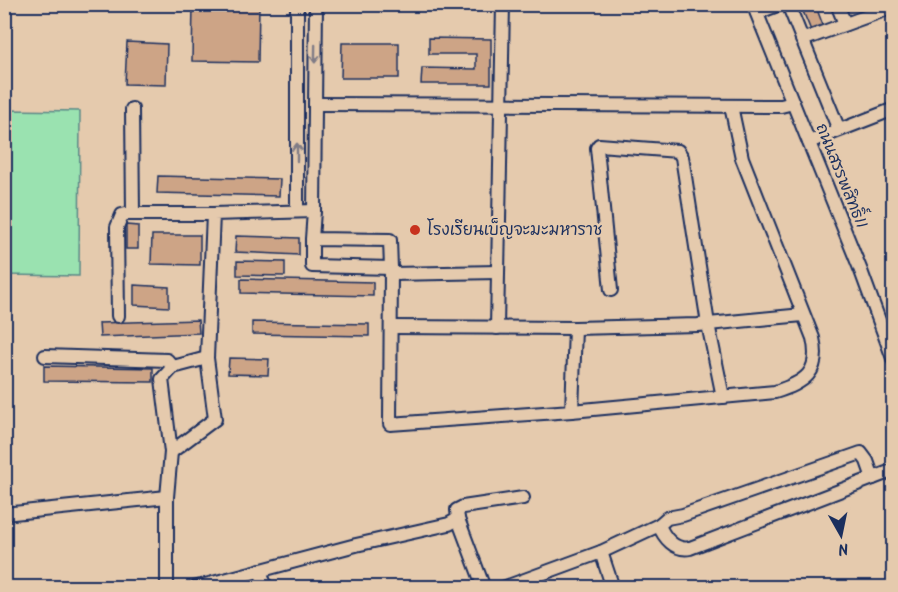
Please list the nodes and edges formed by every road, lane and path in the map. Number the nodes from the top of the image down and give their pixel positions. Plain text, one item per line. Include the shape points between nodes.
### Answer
1 (297, 4) edge
2 (316, 4) edge
3 (503, 4) edge
4 (780, 4) edge
5 (788, 4) edge
6 (837, 4) edge
7 (886, 4) edge
8 (755, 9) edge
9 (845, 24) junction
10 (802, 40) junction
11 (793, 103) junction
12 (315, 104) junction
13 (501, 104) junction
14 (731, 106) junction
15 (132, 109) dead end
16 (894, 109) edge
17 (839, 130) junction
18 (809, 142) junction
19 (297, 210) junction
20 (314, 211) junction
21 (133, 214) junction
22 (213, 214) junction
23 (312, 239) junction
24 (391, 271) junction
25 (498, 272) junction
26 (611, 290) dead end
27 (804, 315) junction
28 (118, 316) dead end
29 (708, 324) junction
30 (391, 327) junction
31 (497, 328) junction
32 (575, 328) junction
33 (45, 356) dead end
34 (207, 358) junction
35 (894, 361) edge
36 (173, 367) junction
37 (723, 397) junction
38 (572, 411) junction
39 (171, 452) junction
40 (894, 470) edge
41 (873, 478) junction
42 (167, 497) junction
43 (523, 498) dead end
44 (4, 514) edge
45 (458, 519) junction
46 (659, 525) junction
47 (601, 552) junction
48 (260, 570) junction
49 (167, 588) edge
50 (194, 588) edge
51 (266, 588) edge
52 (484, 588) edge
53 (503, 588) edge
54 (613, 588) edge

19 -> 1 street
2 -> 12 street
3 - 13 street
4 - 8 street
5 - 10 street
6 - 9 street
7 - 9 street via 887,9
8 - 11 street, ถนนสรรพสิทธิ์11
9 - 10 street
10 - 17 street
11 - 14 street
11 - 18 street, ถนนสรรพสิทธิ์11
12 - 13 street
12 - 20 street
13 - 14 street
13 - 25 street
14 - 27 street via 742,158
15 - 21 street
16 - 17 street
17 - 18 street
18 - 35 street, ถนนสรรพสิทธิ์11
19 - 20 street
19 - 22 street
20 - 23 street
21 - 22 street
21 - 28 street via 122,215 117,227
22 - 34 street
23 - 24 street via 312,266
23 - 24 street via 390,240
24 - 25 street
24 - 30 street
25 - 31 street
26 - 29 street via 597,148 678,151
27 - 29 street
27 - 37 street via 816,353 807,377 775,392
29 - 32 street
29 - 37 street
30 - 31 street
30 - 38 street via 390,423
31 - 32 street
32 - 38 street
33 - 36 street via 167,360
34 - 36 street
34 - 39 street via 215,419
36 - 39 street via 162,379
37 - 38 street
39 - 42 street
40 - 41 street
41 - 46 street via 682,550 662,534
41 - 46 street via 864,455 858,453 667,518
42 - 44 street
42 - 49 street
43 - 45 street via 463,507 457,510
45 - 48 street
45 - 52 street
46 - 47 street
47 - 53 street
47 - 54 street
48 - 50 street
48 - 51 street

